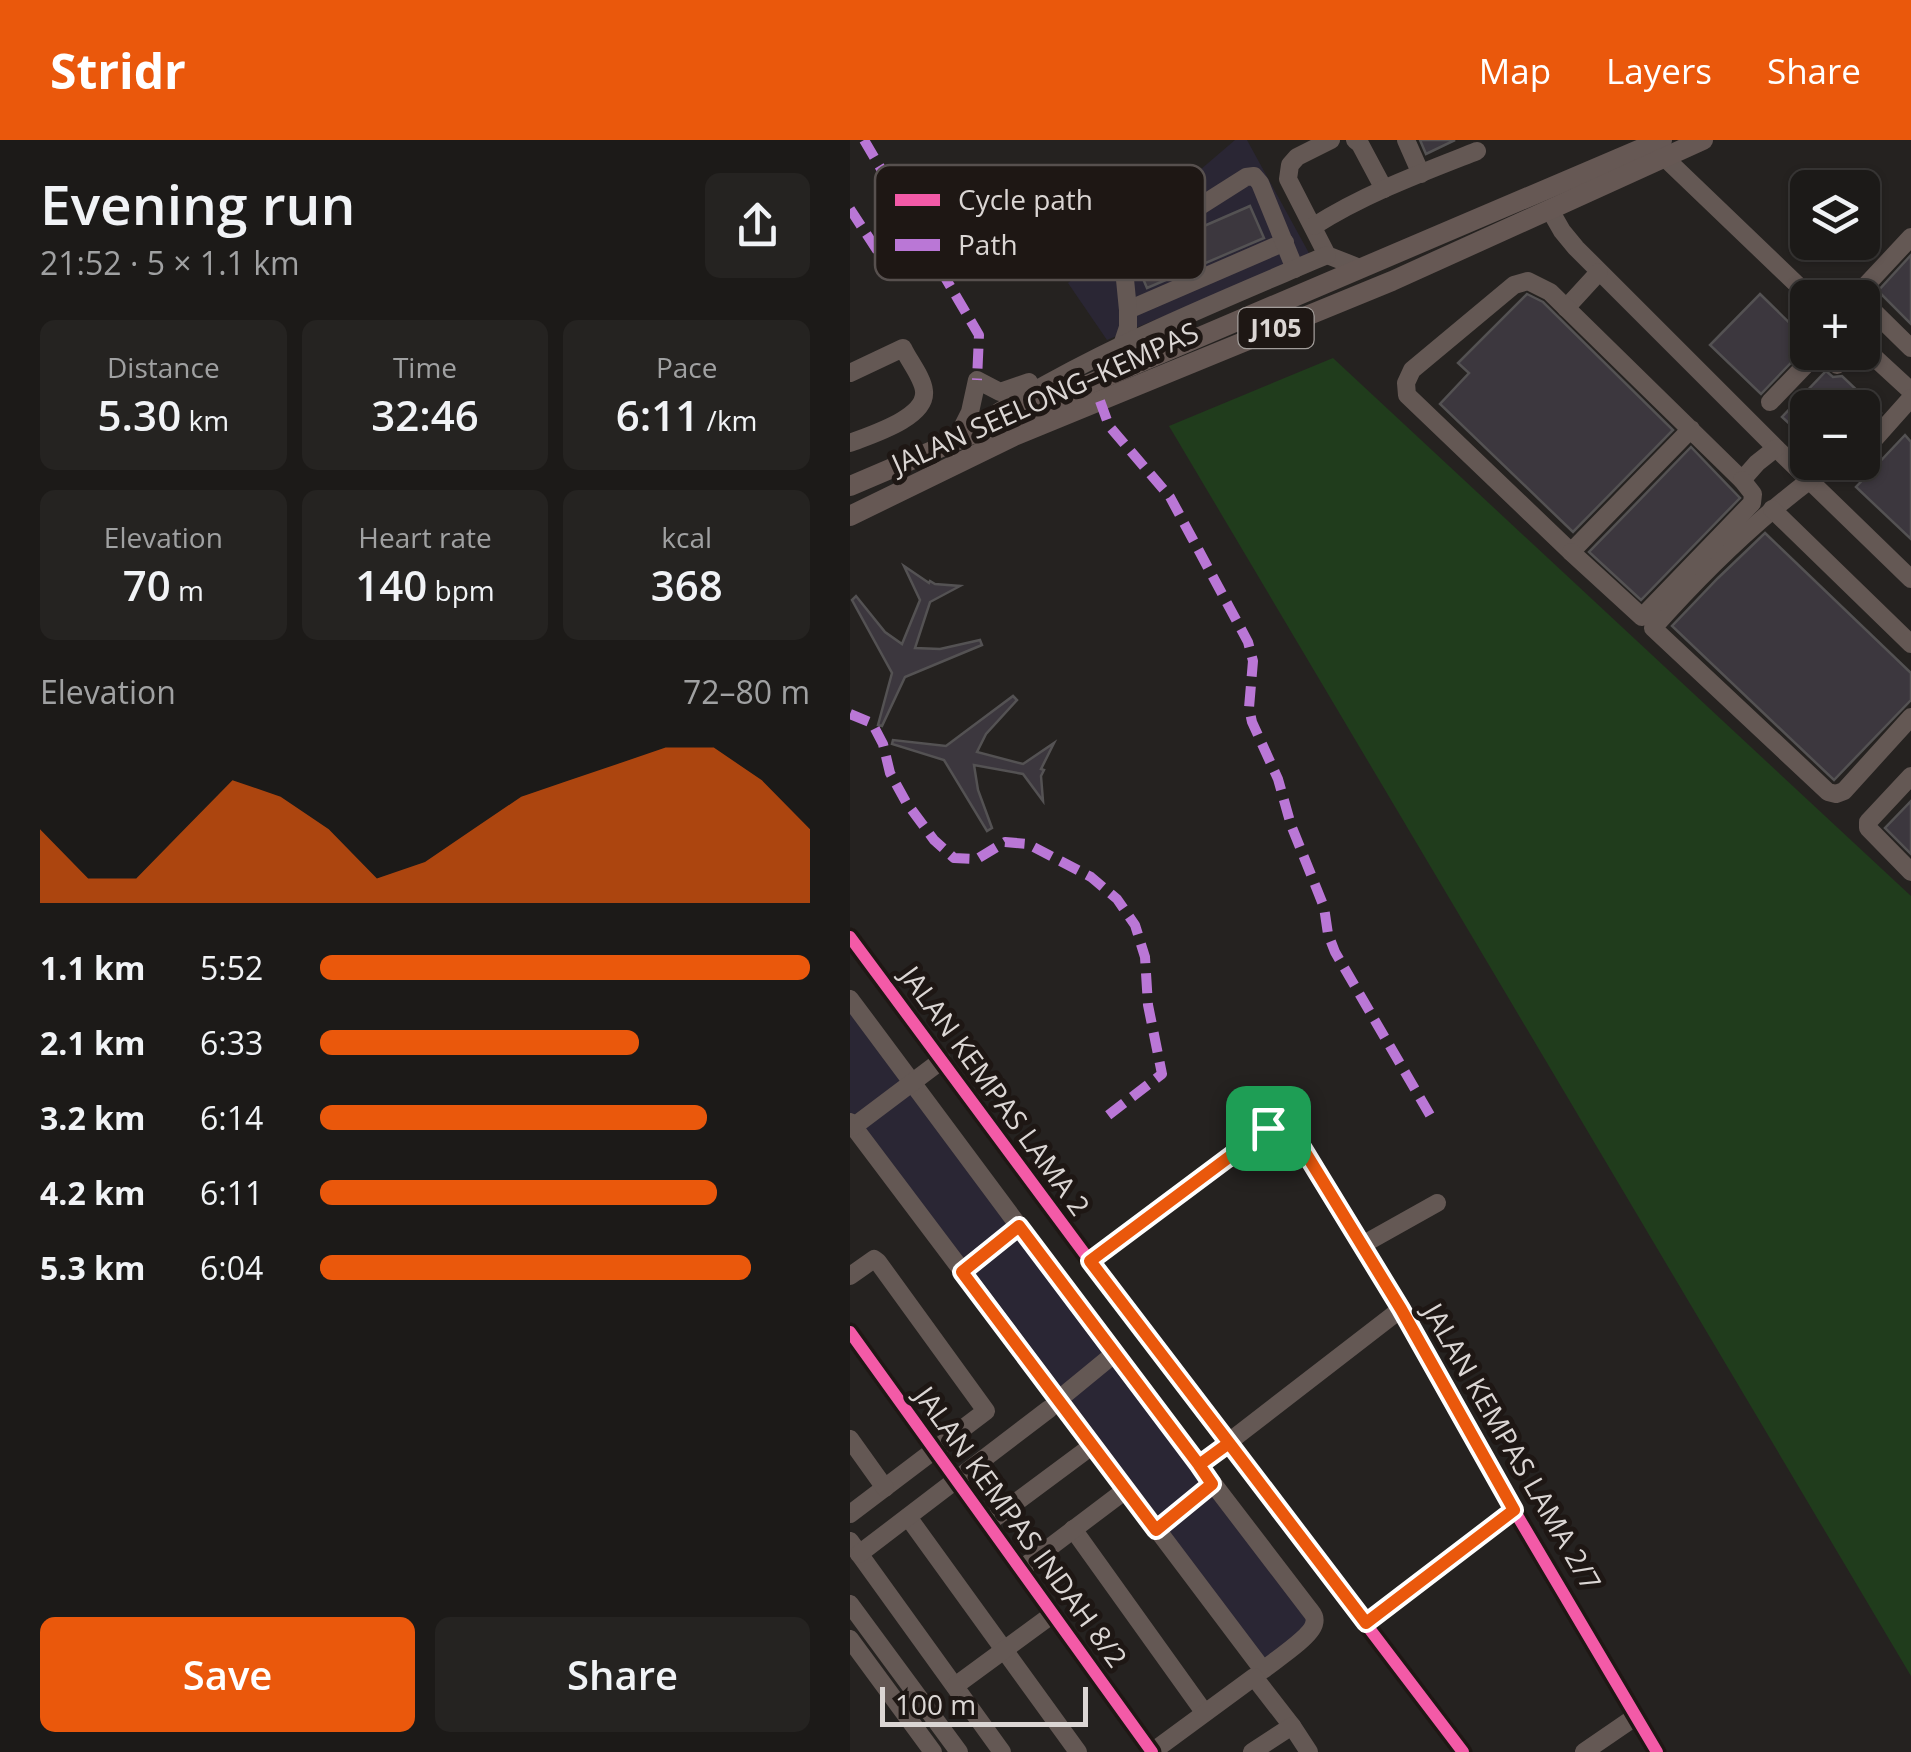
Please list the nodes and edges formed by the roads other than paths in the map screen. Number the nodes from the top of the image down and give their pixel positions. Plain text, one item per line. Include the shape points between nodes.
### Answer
1 (1331, 140) edge
2 (1355, 140) edge
3 (1406, 140) edge
4 (1703, 140) edge
5 (1660, 145) edge
6 (1477, 152) dead end
7 (1421, 174) junction
8 (1384, 189) junction
9 (1205, 203) edge
10 (1550, 210) junction
11 (1314, 226) junction
12 (1911, 237) edge
13 (1284, 242) junction
14 (1327, 255) junction
15 (1360, 268) junction
16 (1295, 269) junction
17 (1600, 272) junction
18 (1205, 276) edge
19 (1125, 280) edge
20 (1197, 280) edge
21 (1794, 280) edge
22 (1873, 280) edge
23 (1566, 308) junction
24 (1128, 310) junction
25 (1880, 318) edge
26 (1122, 345) junction
27 (1911, 348) edge
28 (1880, 364) edge
29 (1801, 370) edge
30 (850, 373) edge
31 (1911, 395) edge
32 (1770, 402) dead end
33 (1691, 428) junction
34 (1880, 432) edge
35 (957, 438) junction
36 (850, 443) edge
37 (1776, 448) junction
38 (1790, 461) edge
39 (1742, 480) junction
40 (1810, 480) joint
41 (850, 486) edge
42 (1772, 509) junction
43 (850, 516) edge
44 (1571, 552) junction
45 (1911, 578) edge
46 (1648, 622) junction
47 (1911, 644) edge
48 (1911, 717) edge
49 (1911, 776) edge
50 (1911, 872) edge
51 (850, 937) edge
52 (850, 1000) edge
53 (942, 1060) junction
54 (912, 1082) junction
55 (852, 1124) edge
56 (1437, 1203) dead end
57 (1019, 1226) junction
58 (1362, 1244) junction
59 (1090, 1261) junction
60 (962, 1272) junction
61 (850, 1276) edge
62 (1401, 1309) junction
63 (852, 1339) edge
64 (1114, 1354) junction
65 (1054, 1404) junction
66 (850, 1439) edge
67 (1229, 1443) junction
68 (936, 1450) junction
69 (1085, 1451) dead end
70 (1199, 1465) junction
71 (956, 1480) junction
72 (1212, 1484) junction
73 (886, 1488) junction
74 (1118, 1495) dead end
75 (1514, 1510) junction
76 (850, 1514) edge
77 (908, 1516) junction
78 (988, 1523) junction
79 (1073, 1529) junction
80 (1156, 1530) junction
81 (854, 1548) edge
82 (1021, 1569) junction
83 (850, 1604) edge
84 (1054, 1614) junction
85 (1366, 1623) junction
86 (850, 1639) edge
87 (1003, 1650) junction
88 (1258, 1674) junction
89 (955, 1686) junction
90 (1204, 1712) junction
91 (1635, 1716) junction
92 (1292, 1726) junction
93 (933, 1752) edge
94 (959, 1752) edge
95 (1002, 1752) edge
96 (1078, 1752) edge
97 (1152, 1752) edge
98 (1252, 1752) edge
99 (1309, 1752) edge
100 (1464, 1752) edge
101 (1584, 1752) edge
102 (1657, 1752) edge

1 - 11 street via 1290,165 1288,179
2 - 8 street
3 - 7 street
4 - 5 main road, JALAN SEELONG–KEMPAS / J105
5 - 10 main road, JALAN SEELONG–KEMPAS / J105
5 - 15 main road, JALAN SEELONG–KEMPAS / J105
5 - 21 street
6 - 7 street
7 - 8 street
8 - 11 street
9 - 13 street via 1254,176
10 - 17 street
10 - 43 main road, JALAN SEELONG–KEMPAS / J105 via 1014,436
11 - 14 street
12 - 22 street
13 - 16 street
13 - 18 street
14 - 15 street
14 - 16 street
15 - 35 main road, JALAN SEELONG–KEMPAS / J105
16 - 26 street
17 - 23 street
17 - 37 street
19 - 24 street
20 - 24 street
23 - 33 street
23 - 44 street via 1528,281 1514,285 1412,370 1406,396
24 - 26 street
25 - 27 street
26 - 35 street
26 - 35 street via 1009,390 977,380
28 - 31 street
29 - 32 street
30 - 36 street via 903,348 924,389 913,415
31 - 34 street
33 - 39 street
33 - 44 street
35 - 41 main road, JALAN SEELONG–KEMPAS / J105
37 - 38 street
37 - 39 street
39 - 46 street via 1752,503
40 - 42 street
40 - 45 street
42 - 46 street
42 - 47 street
44 - 46 street
46 - 48 street via 1828,792 1844,791
49 - 50 street via 1868,822
51 - 53 street, JALAN KEMPAS LAMA 2
52 - 54 street
53 - 54 street
53 - 59 street, JALAN KEMPAS LAMA 2
54 - 55 street
54 - 57 street
55 - 60 street
56 - 58 street
57 - 60 street
57 - 64 street
58 - 59 street, JALAN KEMPAS LAMA 2/7 via 1292,1132 1280,1126 1268,1128
58 - 62 street, JALAN KEMPAS LAMA 2/7
59 - 67 street, JALAN KEMPAS LAMA 2
60 - 65 street
61 - 68 street via 878,1262 986,1411
62 - 67 street
62 - 75 street, JALAN KEMPAS LAMA 2/7
63 - 68 street, JALAN KEMPAS INDAH 8/2
64 - 65 street
64 - 70 street
65 - 71 street
65 - 80 street
66 - 73 street
67 - 70 street
67 - 85 street, JALAN KEMPAS LAMA 2
68 - 71 street, JALAN KEMPAS INDAH 8/2
68 - 73 street
69 - 78 street
70 - 72 street
71 - 77 street
71 - 78 street, JALAN KEMPAS INDAH 8/2
72 - 80 street
72 - 88 street via 1314,1617 1306,1635
73 - 76 street
74 - 79 street
75 - 85 street
75 - 91 street, JALAN KEMPAS LAMA 2/7
77 - 81 street
77 - 87 street
78 - 82 street, JALAN KEMPAS INDAH 8/2
79 - 82 street
79 - 90 street
80 - 88 street
81 - 89 street
82 - 84 street, JALAN KEMPAS INDAH 8/2
83 - 94 street
84 - 87 street
84 - 97 street, JALAN KEMPAS INDAH 8/2
85 - 100 street, JALAN KEMPAS LAMA 2
86 - 93 street
87 - 89 street
87 - 96 street
88 - 90 street
88 - 92 street
89 - 95 street
90 - 97 street
91 - 101 street
91 - 102 street, JALAN KEMPAS LAMA 2/7
92 - 98 street
92 - 99 street

